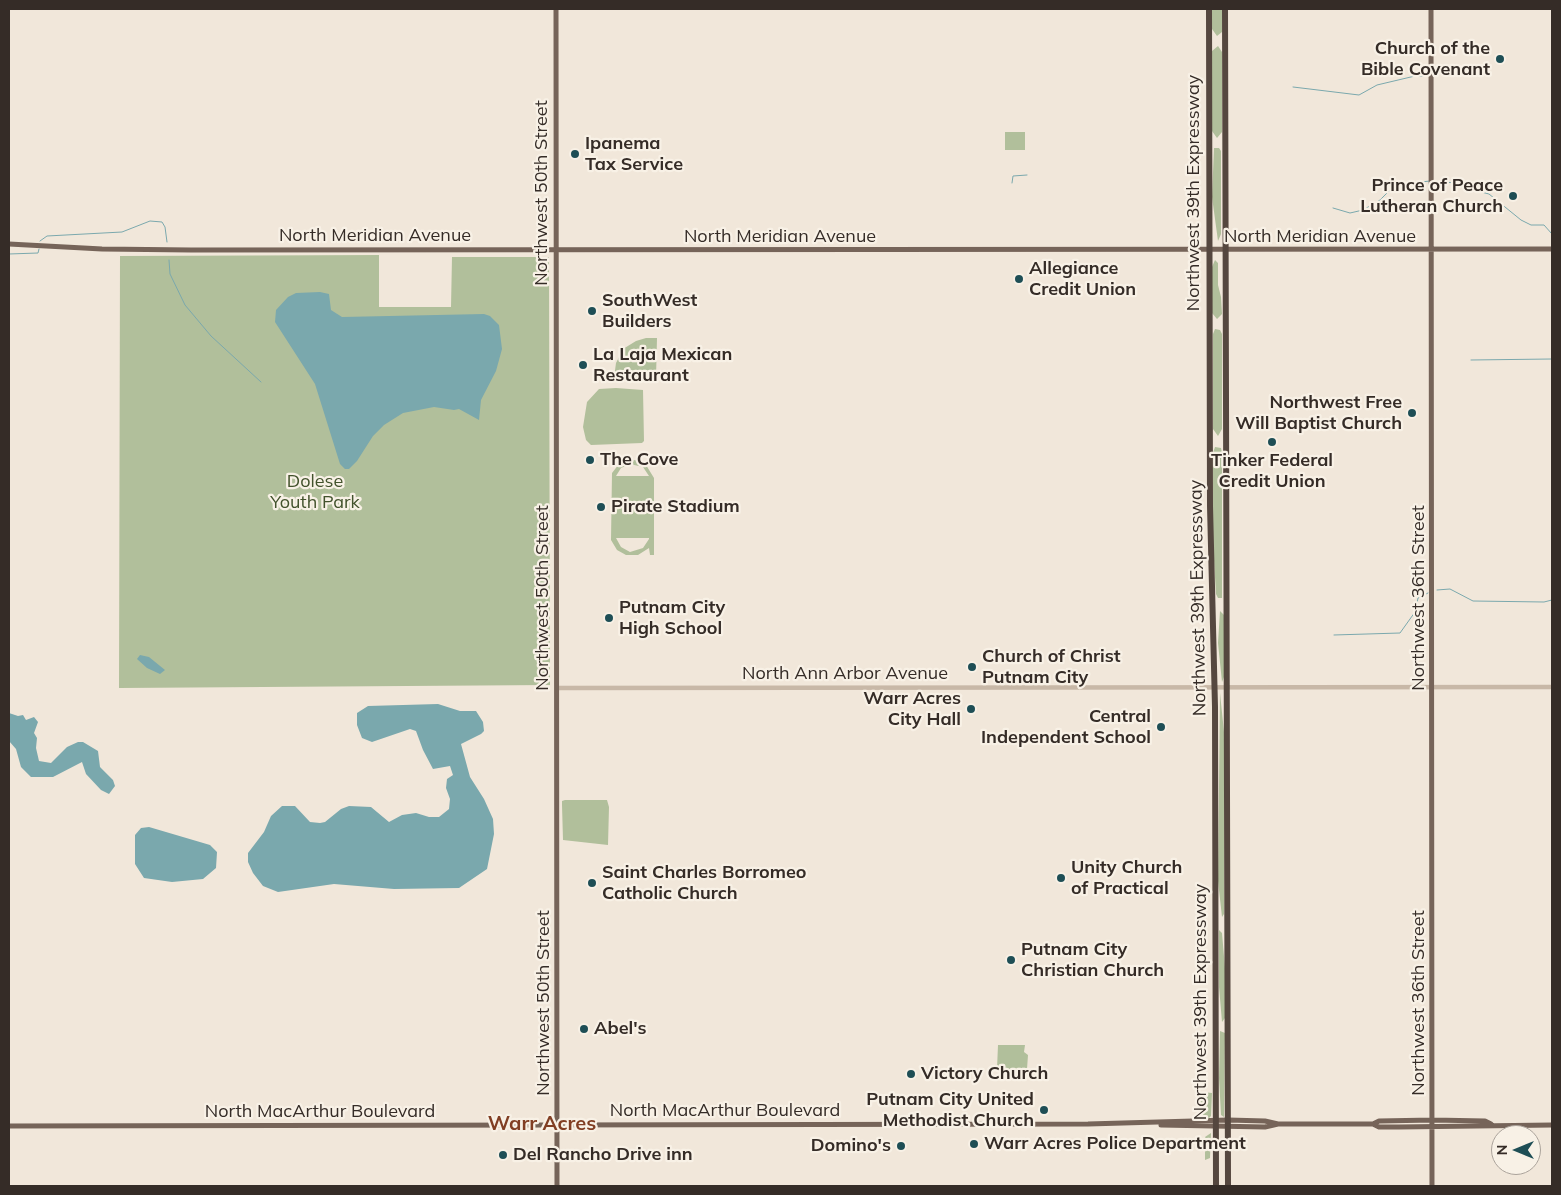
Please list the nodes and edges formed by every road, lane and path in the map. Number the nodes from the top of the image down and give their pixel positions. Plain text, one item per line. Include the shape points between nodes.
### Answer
1 (556, 9) edge
2 (1209, 9) edge
3 (1225, 9) edge
4 (1431, 9) edge
5 (9, 244) edge
6 (1552, 249) edge
7 (556, 250) junction
8 (1209, 250) junction
9 (1225, 250) junction
10 (1432, 251) junction
11 (1432, 686) junction
12 (1215, 687) junction
13 (1227, 687) junction
14 (1552, 687) edge
15 (557, 688) junction
16 (1433, 1120) junction
17 (1216, 1124) junction
18 (1228, 1124) junction
19 (1373, 1124) junction
20 (1491, 1124) junction
21 (558, 1125) junction
22 (1552, 1125) edge
23 (9, 1126) edge
24 (1433, 1128) junction
25 (557, 1186) edge
26 (1216, 1186) edge
27 (1228, 1186) edge
28 (1432, 1186) edge

1 - 7 main road, Northwest 50th Street
2 - 8 highway, Northwest 39th Expressway
3 - 9 highway, Northwest 39th Expressway
4 - 10 main road, Northwest 36th Street
5 - 7 main road, North Meridian Avenue via 108,249
6 - 10 main road, North Meridian Avenue
7 - 8 main road, North Meridian Avenue
7 - 15 main road, Northwest 50th Street
8 - 9 main road, North Meridian Avenue
8 - 12 highway, Northwest 39th Expressway via 1210,524
9 - 10 main road, North Meridian Avenue
9 - 13 highway, Northwest 39th Expressway
10 - 11 main road, Northwest 36th Street
11 - 13 street, North Ann Arbor Avenue
11 - 14 street, North Ann Arbor Avenue
11 - 16 main road, Northwest 36th Street
12 - 13 street, North Ann Arbor Avenue
12 - 15 street, North Ann Arbor Avenue
12 - 17 highway, Northwest 39th Expressway
13 - 18 highway, Northwest 39th Expressway
15 - 21 main road, Northwest 50th Street
16 - 19 main road, North MacArthur Boulevard via 1379,1121
16 - 20 main road, North MacArthur Boulevard via 1485,1121
16 - 24 main road, Northwest 36th Street
17 - 18 main road, North MacArthur Boulevard
17 - 21 main road, North MacArthur Boulevard
17 - 26 highway, Northwest 39th Expressway
18 - 19 main road, North MacArthur Boulevard via 1265,1127 1278,1124
18 - 27 highway, Northwest 39th Expressway
19 - 24 main road, North MacArthur Boulevard via 1379,1127
20 - 22 main road, North MacArthur Boulevard
20 - 24 main road, North MacArthur Boulevard via 1485,1127
21 - 23 main road, North MacArthur Boulevard
21 - 25 main road, Northwest 50th Street
24 - 28 main road, Northwest 36th Street

